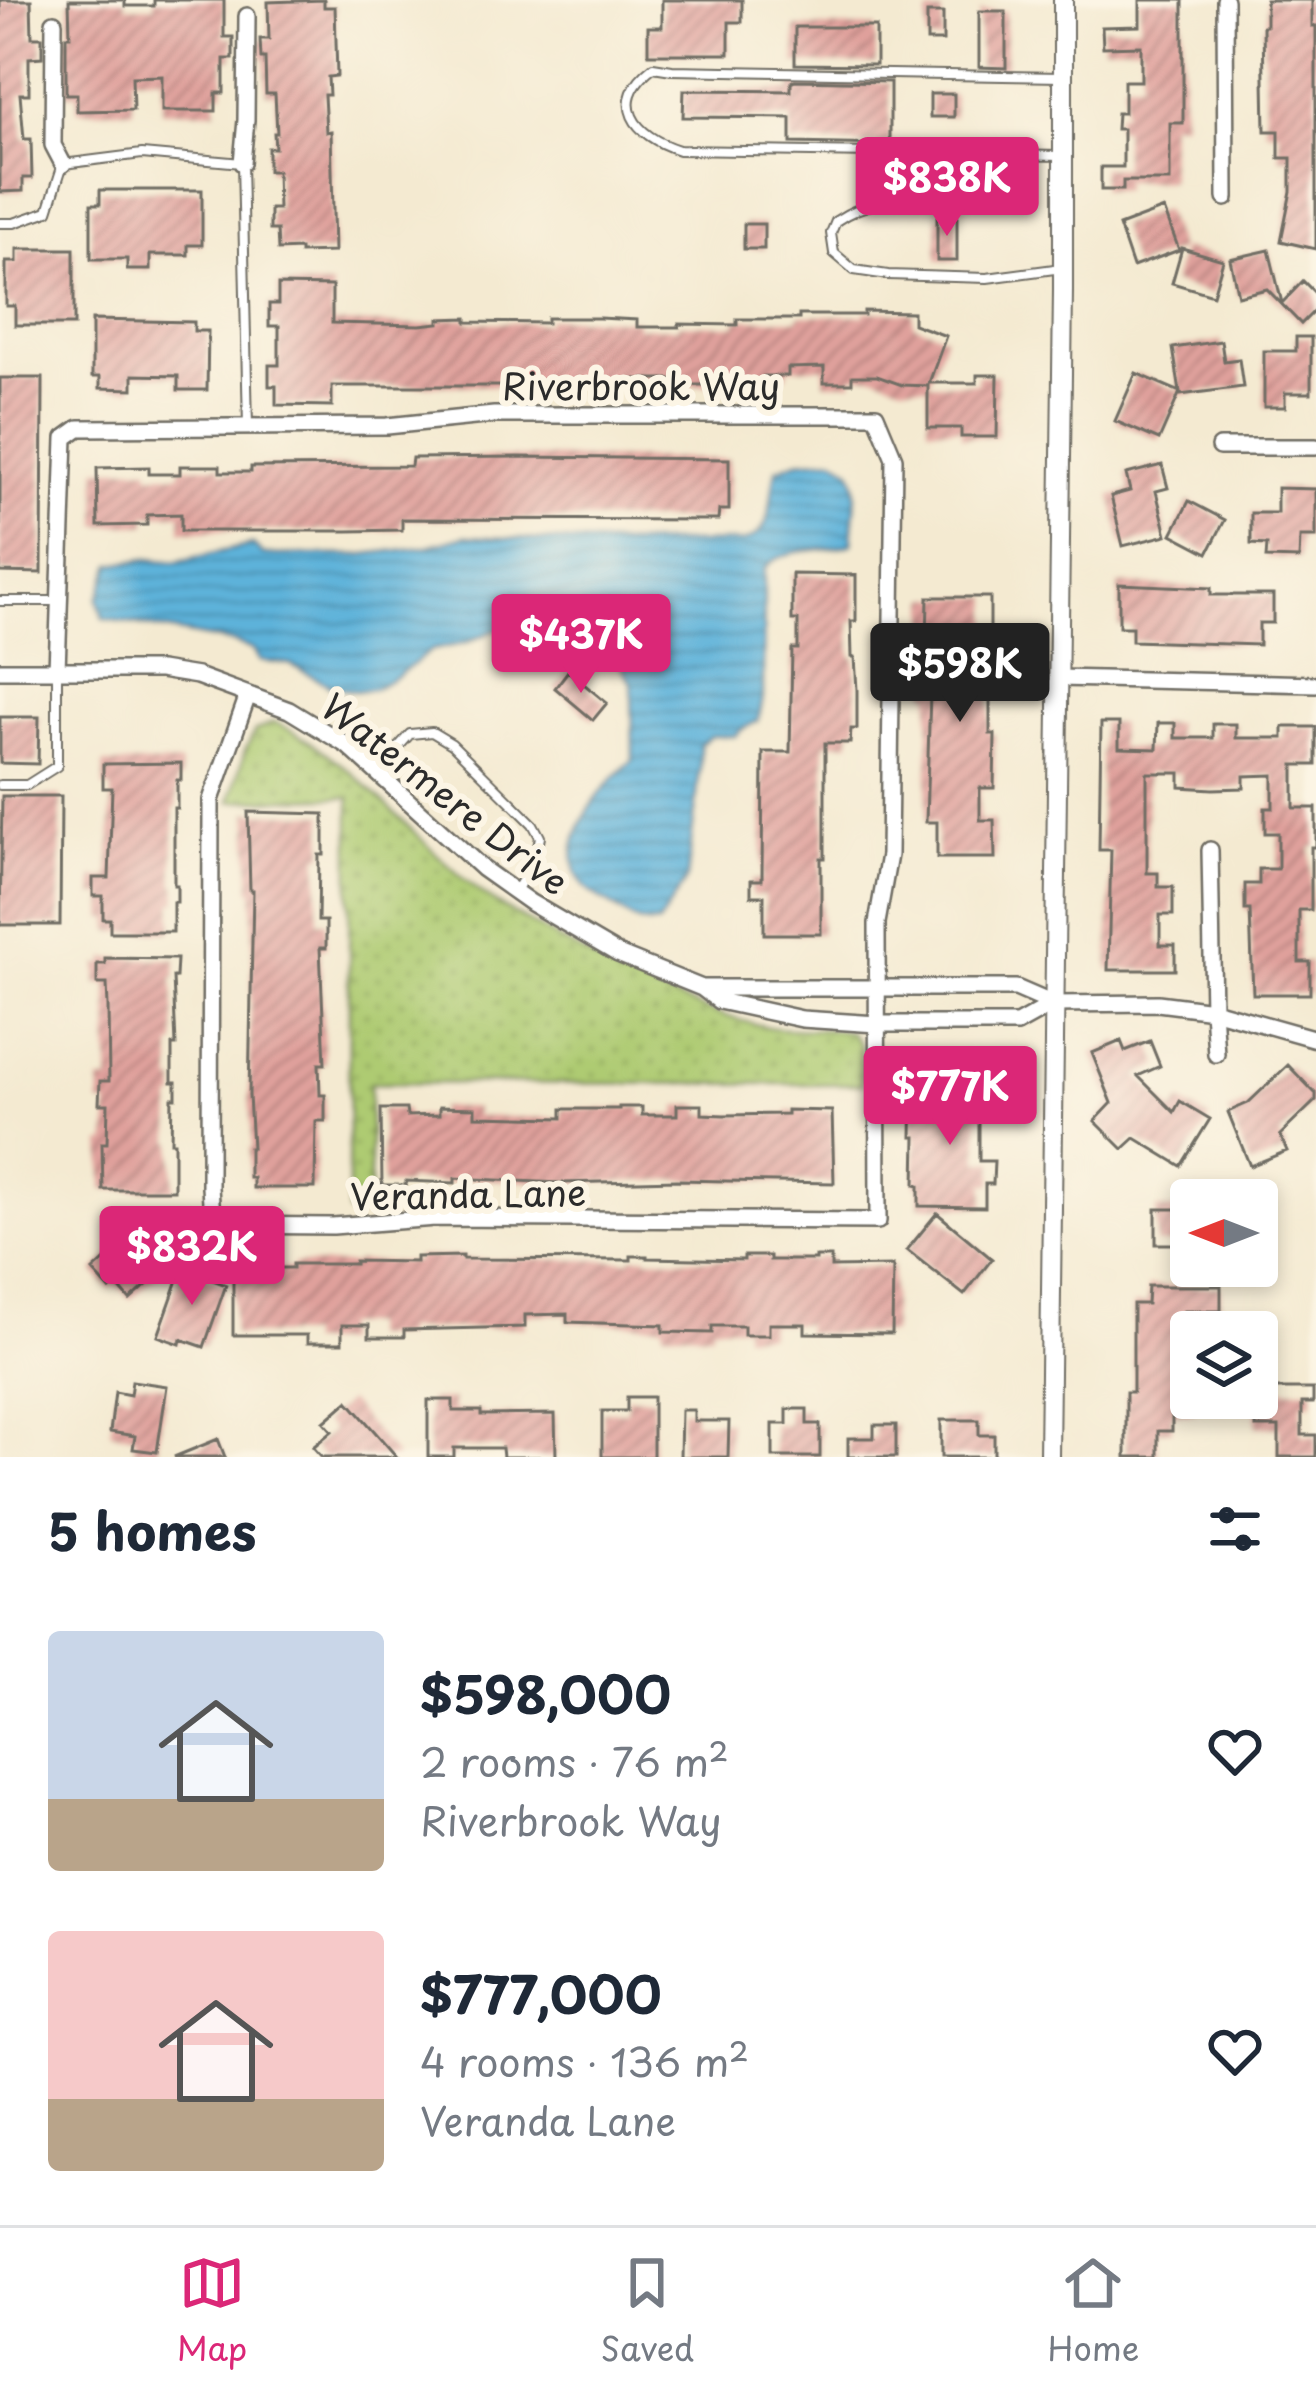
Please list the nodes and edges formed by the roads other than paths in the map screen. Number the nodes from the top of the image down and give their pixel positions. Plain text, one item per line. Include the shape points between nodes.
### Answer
1 (1063, 0) edge
2 (1225, 0) edge
3 (248, 16) dead end
4 (54, 22) dead end
5 (1063, 77) junction
6 (913, 154) junction
7 (1063, 156) junction
8 (242, 163) junction
9 (63, 164) junction
10 (1226, 198) dead end
11 (0, 223) edge
12 (1063, 268) junction
13 (248, 428) junction
14 (1219, 447) dead end
15 (1316, 447) edge
16 (0, 601) edge
17 (59, 601) junction
18 (0, 670) edge
19 (57, 670) junction
20 (1059, 678) junction
21 (1316, 684) edge
22 (248, 694) junction
23 (376, 772) junction
24 (0, 785) edge
25 (1210, 850) dead end
26 (516, 892) junction
27 (877, 987) junction
28 (702, 988) junction
29 (1054, 1004) junction
30 (1213, 1010) junction
31 (877, 1024) junction
32 (1316, 1039) edge
33 (1216, 1054) dead end
34 (1049, 1457) edge

1 - 5 street
2 - 10 street
3 - 8 street
4 - 9 street via 53,145
5 - 6 lane via 652,67 628,100 636,125 679,151
5 - 7 street
6 - 7 lane
6 - 12 lane via 888,202 836,221 831,242 844,263 887,275 987,278
7 - 12 street
8 - 9 lane via 142,154
8 - 13 lane
9 - 11 lane via 48,211
12 - 20 street
13 - 17 street, Riverbrook Way via 79,428 65,439
13 - 27 street, Riverbrook Way via 494,415 876,415 894,458 889,855
14 - 15 street
16 - 17 lane
17 - 19 street, Riverbrook Way
18 - 19 street, Watermere Drive
19 - 22 street, Watermere Drive via 160,670
19 - 24 lane via 57,766 27,785
20 - 21 street
20 - 29 street
22 - 23 street, Watermere Drive via 289,710
22 - 31 street, Veranda Lane via 211,800 210,1186 212,1217 226,1226 435,1218 878,1221
23 - 26 street, Watermere Drive
23 - 26 lane via 410,734 432,732 452,744 540,837
25 - 30 street
26 - 28 street, Watermere Drive via 618,954
27 - 28 street, Watermere Drive
27 - 29 street, Watermere Drive via 1016,988
27 - 31 street, Veranda Lane
28 - 31 street, Watermere Drive via 751,1010
29 - 30 street
29 - 31 street, Watermere Drive via 1017,1024
29 - 34 street
30 - 32 street
30 - 33 street

